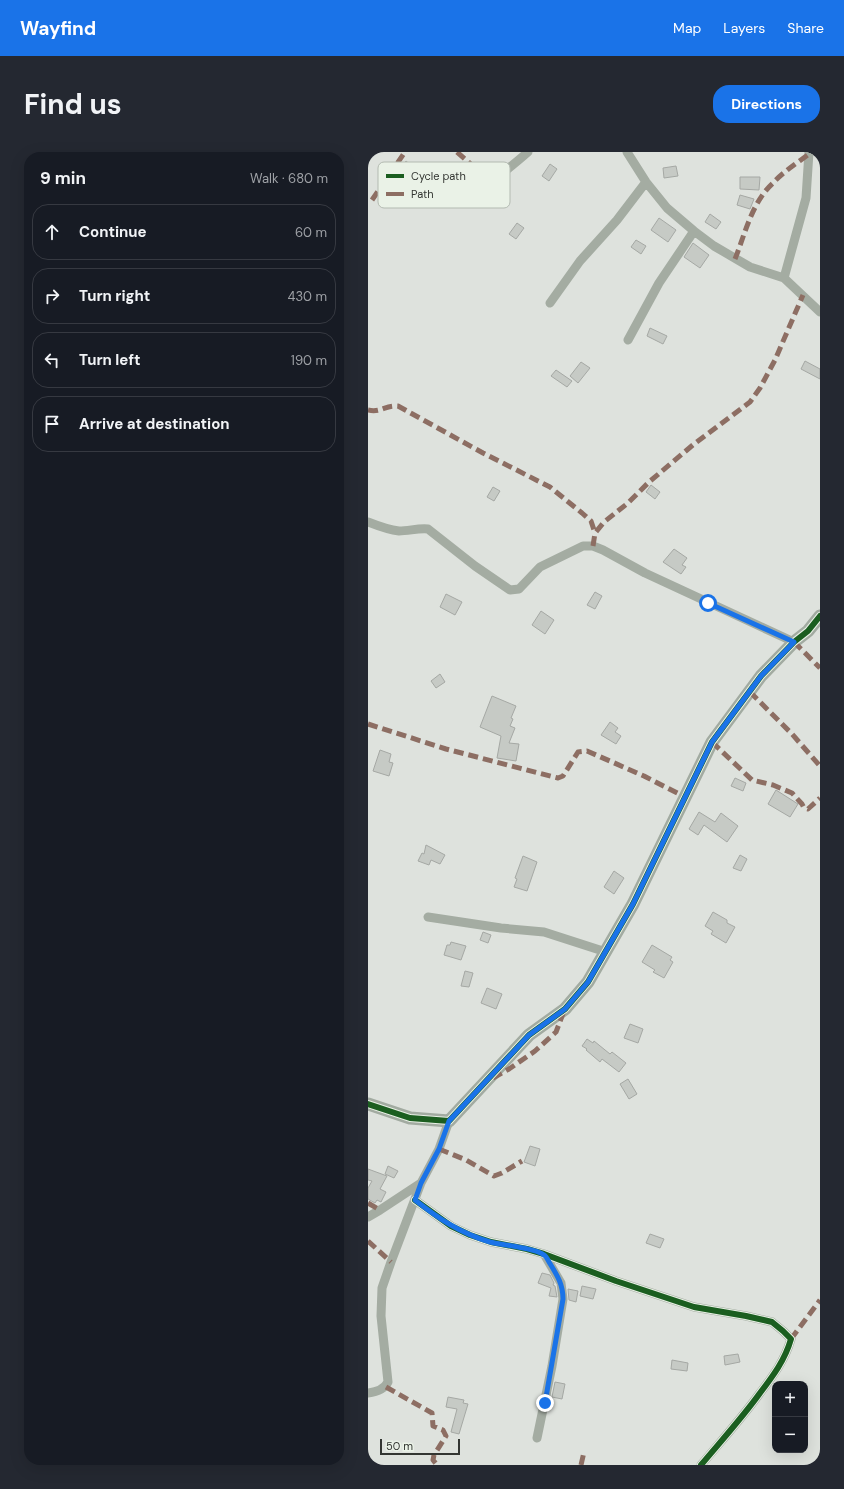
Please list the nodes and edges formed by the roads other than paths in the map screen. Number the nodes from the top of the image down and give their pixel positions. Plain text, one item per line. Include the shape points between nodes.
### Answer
1 (528, 152) edge
2 (627, 152) edge
3 (809, 152) edge
4 (510, 167) edge
5 (646, 182) junction
6 (694, 231) junction
7 (784, 278) junction
8 (550, 303) dead end
9 (820, 312) edge
10 (628, 340) dead end
11 (368, 522) edge
12 (820, 616) edge
13 (794, 642) junction
14 (428, 918) dead end
15 (606, 952) junction
16 (368, 1104) edge
17 (449, 1121) junction
18 (421, 1183) junction
19 (415, 1200) junction
20 (368, 1217) edge
21 (544, 1254) junction
22 (368, 1393) edge
23 (537, 1438) dead end
24 (701, 1465) edge

1 - 4 street
2 - 5 street
3 - 7 street via 806,198
5 - 6 street via 667,208
5 - 8 street via 617,220 580,260
6 - 7 street via 750,267
6 - 10 street via 659,283
7 - 9 street
11 - 13 street via 398,531 428,529 510,590 519,589 540,567 583,546 593,546
12 - 13 street via 808,631
13 - 15 street via 761,676 712,742 633,904
14 - 15 street via 544,932
15 - 17 street via 588,982 565,1009 529,1035
16 - 17 street via 410,1118
17 - 18 street via 439,1149
18 - 19 street
18 - 20 street
19 - 21 street via 451,1226 470,1235
19 - 22 street via 382,1288 381,1316 388,1382 382,1390
21 - 23 street via 561,1283 563,1299
21 - 24 street via 694,1307 772,1322 790,1339 787,1352 775,1372 742,1418

